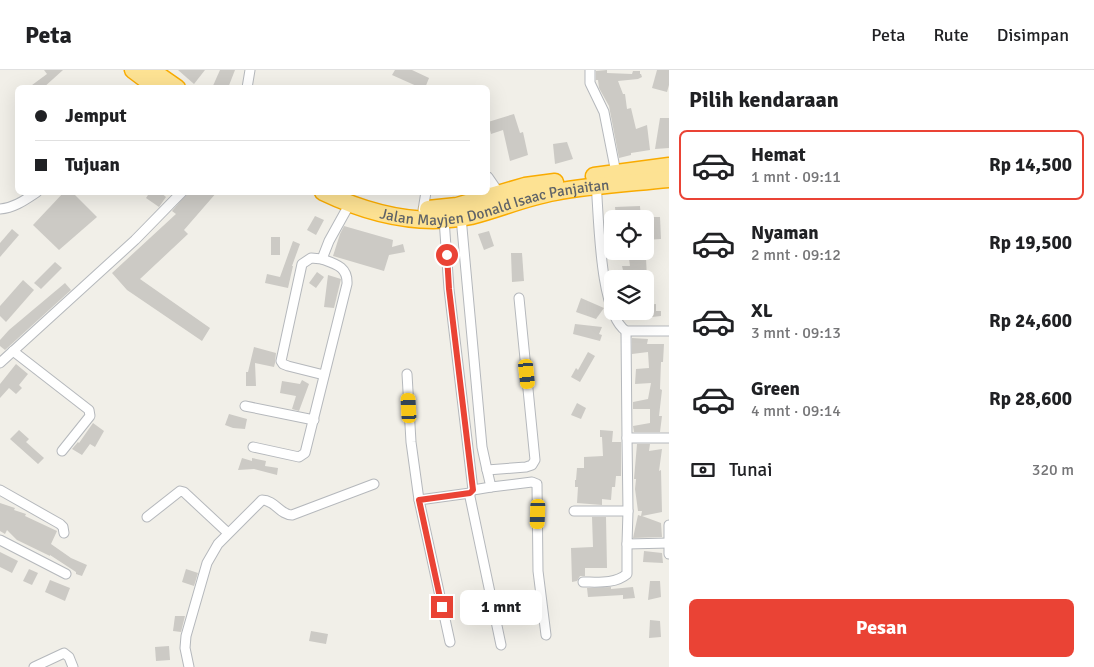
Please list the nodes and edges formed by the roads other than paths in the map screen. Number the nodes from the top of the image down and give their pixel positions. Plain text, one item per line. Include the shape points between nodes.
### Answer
1 (133, 70) edge
2 (151, 70) edge
3 (250, 70) edge
4 (590, 70) edge
5 (153, 85) edge
6 (173, 85) edge
7 (248, 85) edge
8 (669, 166) edge
9 (616, 174) junction
10 (490, 179) edge
11 (669, 179) edge
12 (595, 182) junction
13 (500, 193) junction
14 (32, 195) edge
15 (179, 195) edge
16 (334, 195) edge
17 (426, 195) edge
18 (349, 199) edge
19 (0, 209) edge
20 (423, 210) junction
21 (462, 217) junction
22 (444, 219) junction
23 (322, 260) junction
24 (519, 298) dead end
25 (626, 331) junction
26 (669, 331) edge
27 (13, 351) junction
28 (0, 363) edge
29 (324, 374) junction
30 (407, 374) dead end
31 (245, 406) dead end
32 (314, 420) junction
33 (627, 438) junction
34 (669, 438) edge
35 (253, 447) dead end
36 (62, 452) dead end
37 (532, 465) junction
38 (487, 470) junction
39 (534, 482) junction
40 (374, 484) dead end
41 (491, 487) junction
42 (0, 490) edge
43 (472, 491) junction
44 (419, 500) junction
45 (574, 511) dead end
46 (628, 511) junction
47 (147, 517) dead end
48 (669, 525) edge
49 (64, 532) dead end
50 (228, 533) junction
51 (0, 540) edge
52 (669, 543) edge
53 (627, 544) junction
54 (669, 554) edge
55 (66, 574) dead end
56 (583, 582) dead end
57 (546, 635) dead end
58 (450, 642) dead end
59 (501, 645) dead end
60 (34, 667) edge
61 (73, 667) edge
62 (189, 667) edge

1 - 5 highway
2 - 6 highway
3 - 7 street
4 - 9 street via 590,83 604,112
8 - 9 highway, Jalan Mayjen Donald Isaac Panjaitan
9 - 12 highway, Jalan Mayjen Donald Isaac Panjaitan
10 - 13 street
11 - 12 highway, Jalan Mayjen Donald Isaac Panjaitan
12 - 13 highway, Jalan Mayjen Donald Isaac Panjaitan via 526,186
12 - 21 highway, Jalan Mayjen Donald Isaac Panjaitan
12 - 25 street via 607,292 615,317
13 - 20 highway, Jalan Mayjen Donald Isaac Panjaitan via 457,206
14 - 19 street
15 - 27 street via 135,240
16 - 18 highway, Jalan Mayjen Donald Isaac Panjaitan
17 - 20 street
18 - 20 highway, Jalan Mayjen Donald Isaac Panjaitan
18 - 22 highway, Jalan Mayjen Donald Isaac Panjaitan via 391,216 417,220
18 - 23 street
21 - 22 highway, Jalan Mayjen Donald Isaac Panjaitan
21 - 38 street via 482,448
22 - 43 street
23 - 29 street via 341,267 348,277
23 - 29 street via 311,258 302,264 281,360 288,366
24 - 37 street via 535,453
25 - 26 street
25 - 33 street
27 - 28 street
27 - 36 street via 90,410 90,416
29 - 32 street
30 - 44 street
31 - 32 street
32 - 35 street via 301,456
33 - 34 street
33 - 46 street
37 - 38 street
37 - 39 street
38 - 41 street
39 - 41 street
39 - 57 street via 538,495 538,571
40 - 50 street via 292,515 270,501 262,500
41 - 43 street
42 - 49 street via 60,524
43 - 44 street
43 - 59 street
44 - 58 street
45 - 46 street
46 - 53 street
47 - 50 street via 180,491
48 - 52 street
50 - 62 street via 207,564 189,622 185,643
51 - 55 street
52 - 53 street
52 - 54 street
53 - 56 street via 627,574 614,581
60 - 61 street via 64,653

